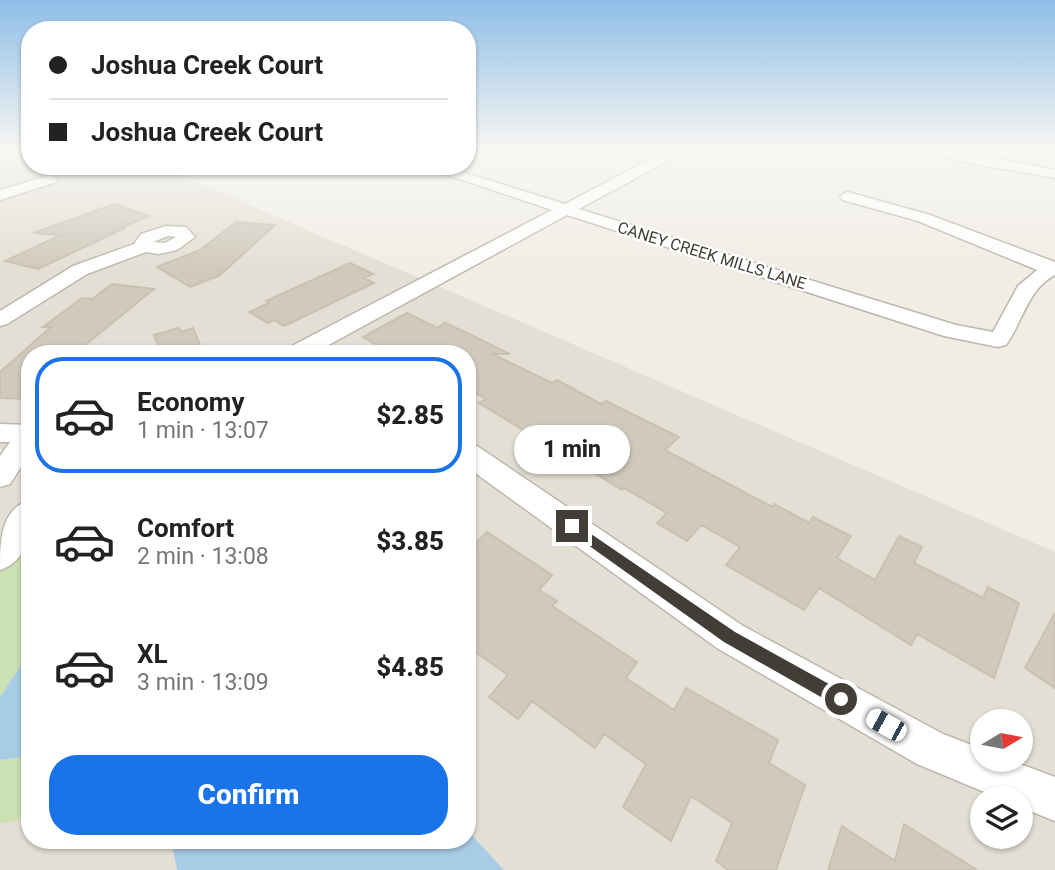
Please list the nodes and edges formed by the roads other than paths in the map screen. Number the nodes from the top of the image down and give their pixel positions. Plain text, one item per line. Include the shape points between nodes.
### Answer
1 (20, 189) edge
2 (501, 189) edge
3 (604, 189) edge
4 (0, 195) edge
5 (848, 197) dead end
6 (566, 209) junction
7 (145, 246) dead end
8 (1054, 269) edge
9 (0, 320) edge
10 (313, 345) edge
11 (0, 433) edge
12 (21, 434) edge
13 (21, 446) edge
14 (476, 459) edge
15 (0, 477) edge
16 (21, 525) edge
17 (0, 557) edge
18 (1055, 799) edge

1 - 4 street
2 - 6 street, CANEY CREEK MILLS LANE
3 - 6 street
5 - 8 street via 934,221
6 - 8 street, CANEY CREEK MILLS LANE via 952,331 998,340 1033,278
6 - 10 street
7 - 9 street via 80,270
11 - 12 street
13 - 15 street
14 - 18 street via 730,637 931,750
16 - 17 street

